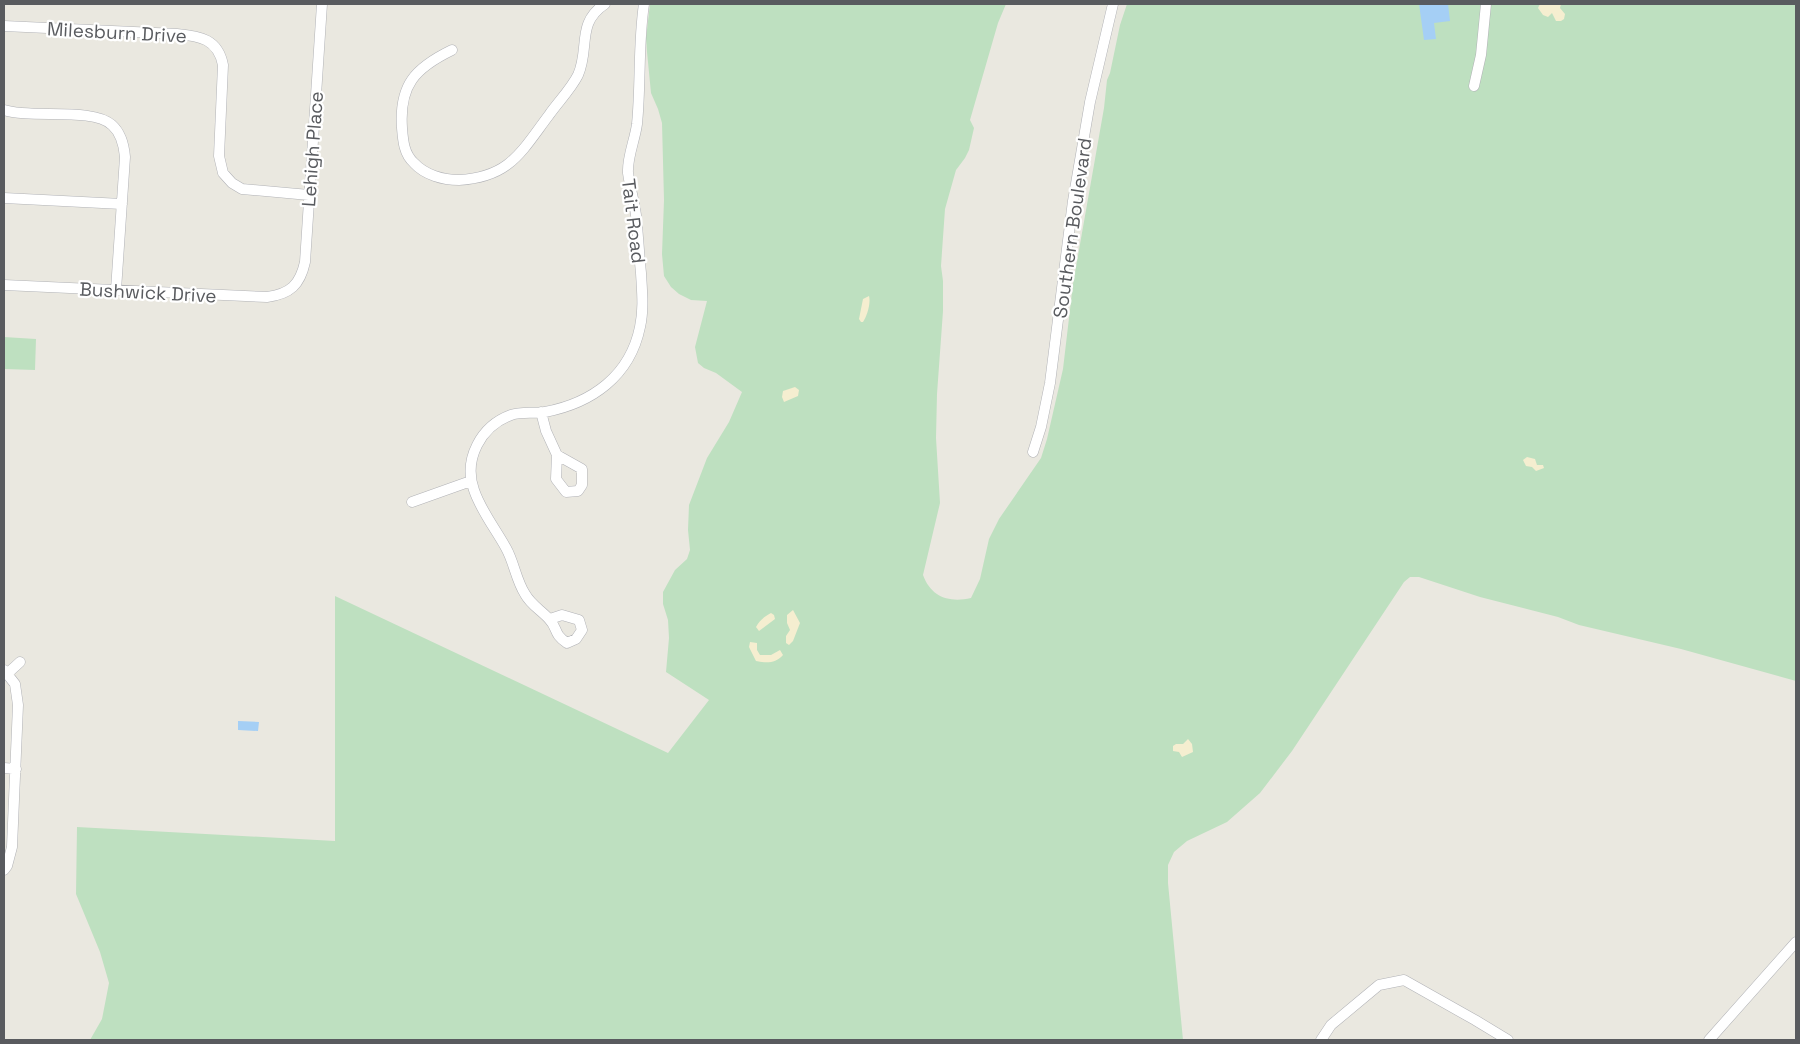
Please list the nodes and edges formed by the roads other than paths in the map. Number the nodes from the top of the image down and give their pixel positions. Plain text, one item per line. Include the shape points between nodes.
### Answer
1 (322, 4) edge
2 (605, 4) edge
3 (644, 4) edge
4 (1112, 4) edge
5 (1486, 4) edge
6 (4, 26) edge
7 (452, 50) dead end
8 (1474, 86) dead end
9 (4, 110) edge
10 (309, 195) junction
11 (4, 198) edge
12 (122, 204) junction
13 (4, 285) edge
14 (291, 289) joint
15 (116, 290) junction
16 (541, 412) junction
17 (1033, 452) dead end
18 (557, 456) dead end
19 (471, 481) junction
20 (412, 502) dead end
21 (550, 619) dead end
22 (20, 662) dead end
23 (6, 671) edge
24 (4, 768) edge
25 (16, 769) junction
26 (4, 870) edge
27 (1796, 942) edge
28 (1321, 1040) edge
29 (1508, 1040) edge
30 (1709, 1040) edge

1 - 10 street, Lehigh Place
2 - 7 street via 588,21 581,67 569,88 513,160 485,176 456,180 435,176 414,164 404,146 402,111 405,90 420,69
3 - 16 street, Tait Road via 637,125 628,164 642,294 640,327 631,354 615,376 594,394 568,406
4 - 17 street, Southern Boulevard via 1090,102 1073,201 1050,383
5 - 8 street
6 - 10 street, Milesburn Drive via 193,35 209,41 219,52 223,65 218,156 223,173 242,189
9 - 12 street via 24,114 92,116 112,125 124,147
10 - 14 street, Lehigh Place via 305,262 300,278
11 - 12 street
12 - 15 street
13 - 15 street, Bushwick Drive
14 - 15 street, Bushwick Drive via 267,297
16 - 18 street
16 - 19 street, Tait Road via 512,415 494,424 472,456
19 - 20 street
19 - 21 street via 482,510 506,549 525,594
22 - 23 street
23 - 25 street via 18,693
24 - 25 street
25 - 26 street via 12,847
27 - 30 street
28 - 29 street via 1331,1025 1379,985 1404,980

